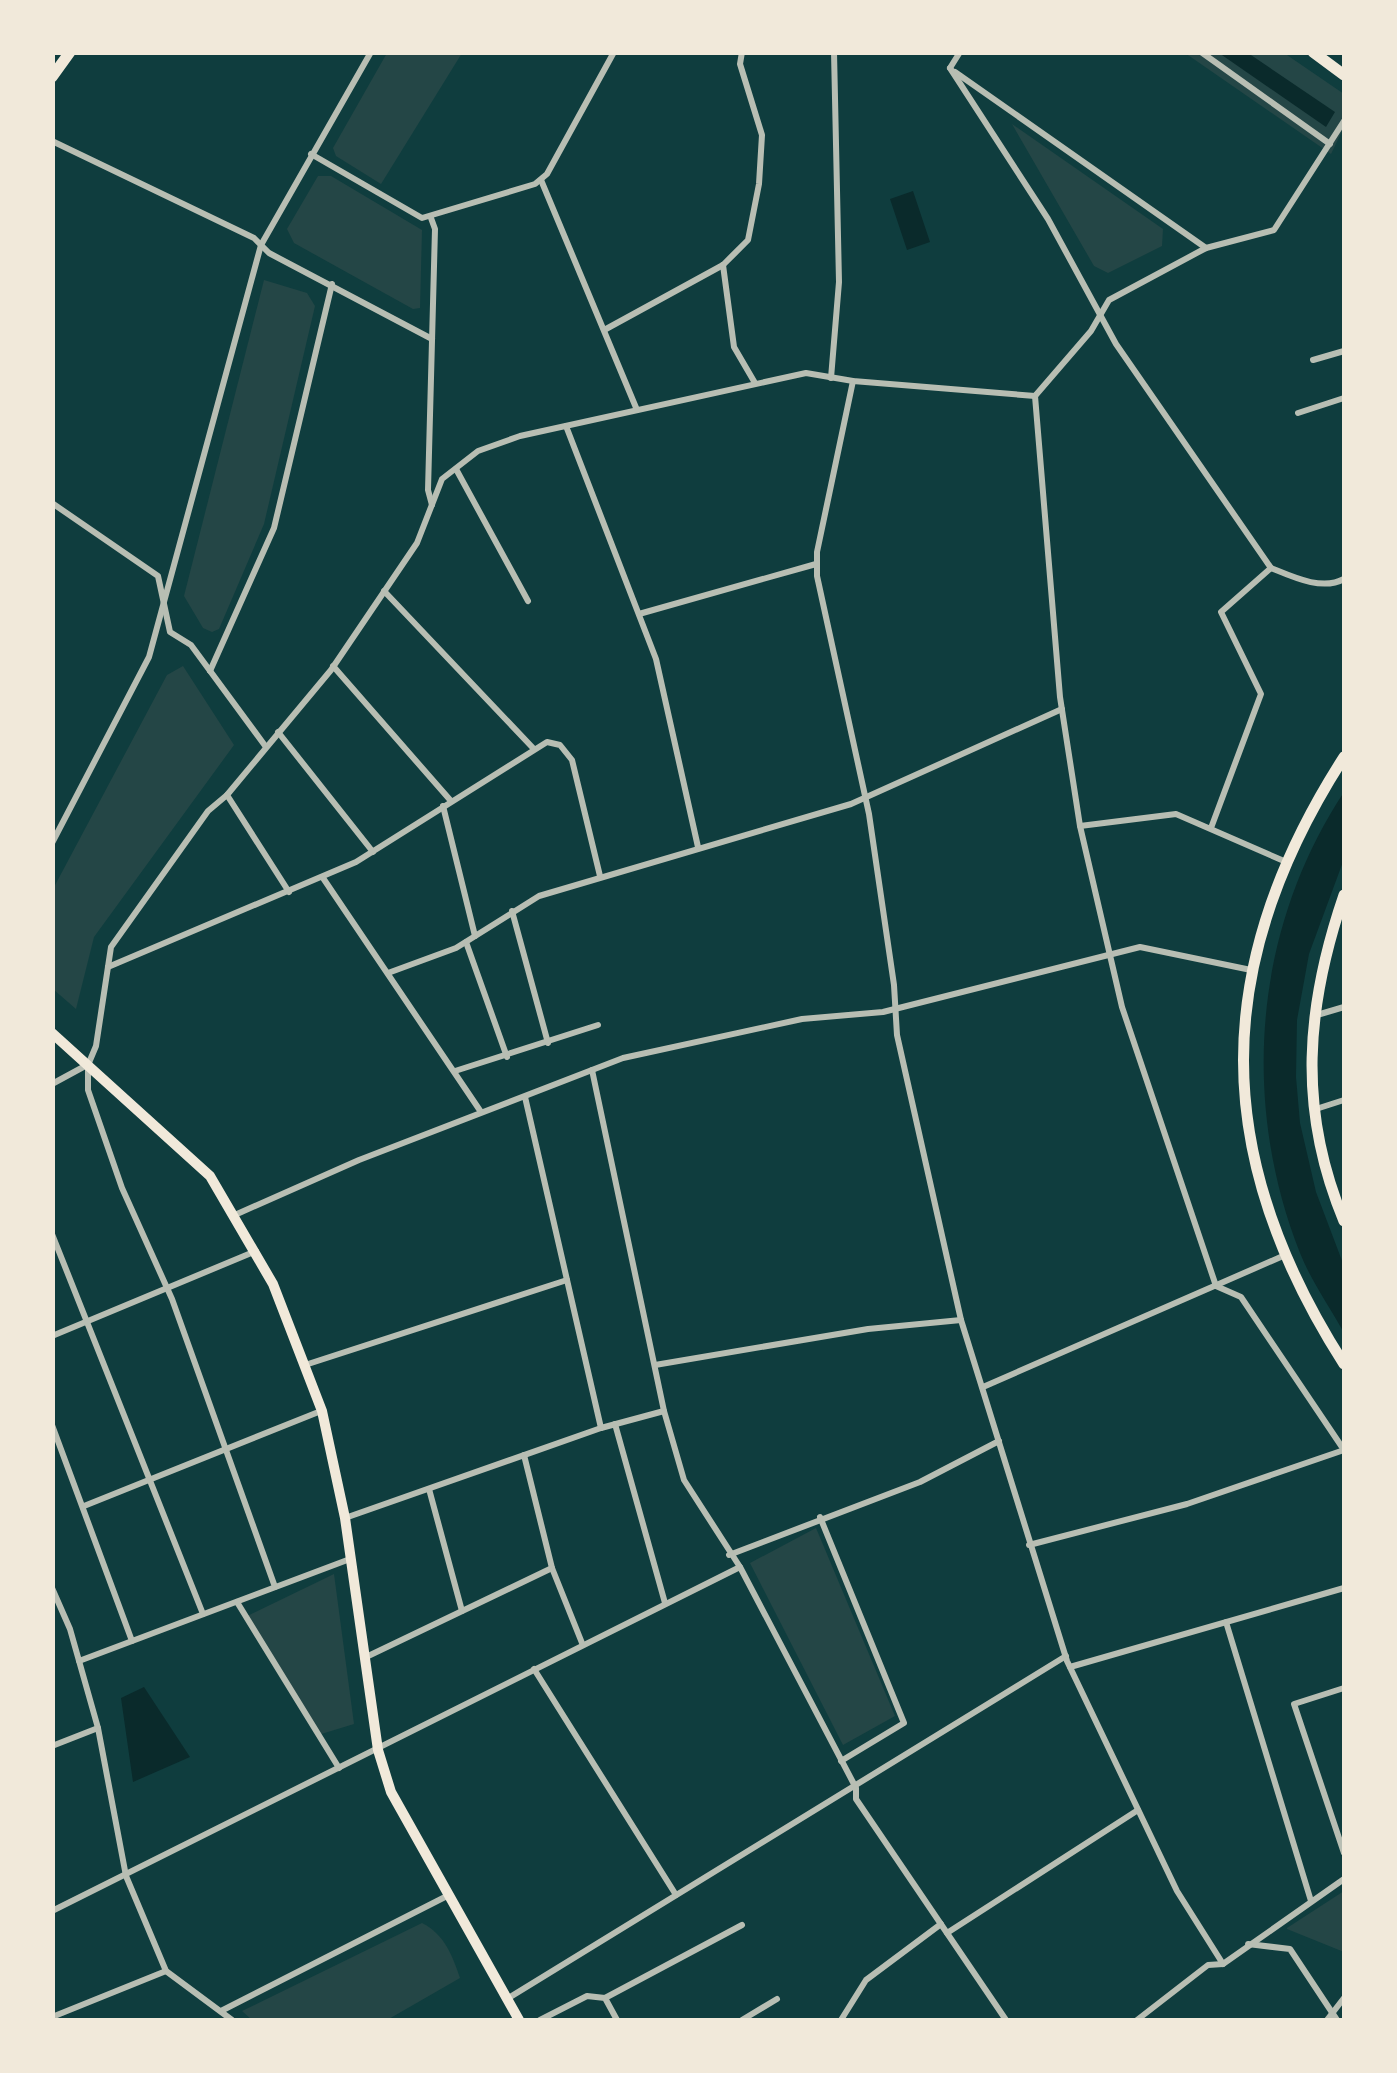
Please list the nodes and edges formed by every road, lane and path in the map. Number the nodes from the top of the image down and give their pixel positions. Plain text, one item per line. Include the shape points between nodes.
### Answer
1 (70, 52) edge
2 (371, 52) edge
3 (614, 52) edge
4 (742, 52) edge
5 (834, 52) edge
6 (960, 52) edge
7 (1201, 52) edge
8 (1313, 52) edge
9 (950, 68) junction
10 (1344, 75) edge
11 (52, 77) edge
12 (1344, 122) edge
13 (52, 141) edge
14 (1330, 144) junction
15 (312, 154) junction
16 (541, 180) junction
17 (431, 218) junction
18 (262, 245) junction
19 (1206, 248) junction
20 (724, 266) junction
21 (332, 284) junction
22 (1100, 314) junction
23 (606, 329) junction
24 (432, 338) junction
25 (1344, 351) edge
26 (1314, 360) dead end
27 (831, 378) junction
28 (755, 382) junction
29 (852, 382) junction
30 (1035, 396) junction
31 (1344, 398) edge
32 (637, 410) junction
33 (1298, 413) dead end
34 (566, 426) junction
35 (456, 469) junction
36 (52, 503) edge
37 (432, 506) junction
38 (816, 564) junction
39 (1271, 568) junction
40 (1344, 579) edge
41 (384, 591) junction
42 (528, 601) dead end
43 (164, 606) junction
44 (638, 614) junction
45 (333, 666) junction
46 (210, 671) junction
47 (1062, 709) junction
48 (278, 732) junction
49 (266, 747) junction
50 (533, 748) junction
51 (1344, 756) edge
52 (227, 795) junction
53 (866, 798) junction
54 (451, 801) junction
55 (443, 806) junction
56 (1080, 826) junction
57 (1212, 828) junction
58 (52, 844) edge
59 (698, 847) junction
60 (373, 852) junction
61 (1284, 861) junction
62 (600, 876) junction
63 (323, 878) junction
64 (289, 892) junction
65 (1344, 894) edge
66 (512, 911) junction
67 (475, 936) junction
68 (466, 942) junction
69 (1109, 956) junction
70 (106, 968) junction
71 (1251, 970) junction
72 (388, 973) junction
73 (1344, 1007) edge
74 (895, 1008) junction
75 (1312, 1017) junction
76 (598, 1025) dead end
77 (52, 1034) edge
78 (548, 1043) junction
79 (507, 1057) junction
80 (88, 1065) junction
81 (592, 1070) junction
82 (456, 1071) junction
83 (52, 1084) edge
84 (525, 1097) junction
85 (1344, 1100) edge
86 (1315, 1110) junction
87 (481, 1112) junction
88 (1341, 1205) edge
89 (237, 1214) junction
90 (1344, 1221) edge
91 (52, 1234) edge
92 (257, 1250) junction
93 (1283, 1256) junction
94 (567, 1280) junction
95 (1216, 1286) junction
96 (168, 1288) junction
97 (90, 1320) junction
98 (961, 1320) junction
99 (52, 1336) edge
100 (1344, 1364) edge
101 (655, 1365) junction
102 (306, 1366) junction
103 (983, 1387) junction
104 (322, 1410) junction
105 (664, 1411) junction
106 (615, 1424) junction
107 (52, 1425) edge
108 (600, 1428) junction
109 (999, 1441) junction
110 (228, 1449) junction
111 (1344, 1450) edge
112 (524, 1455) junction
113 (153, 1480) junction
114 (429, 1489) junction
115 (84, 1506) junction
116 (820, 1517) junction
117 (345, 1518) junction
118 (1030, 1545) junction
119 (729, 1555) junction
120 (351, 1559) junction
121 (740, 1567) junction
122 (552, 1568) junction
123 (275, 1587) junction
124 (52, 1588) edge
125 (1344, 1590) edge
126 (236, 1602) junction
127 (664, 1602) junction
128 (462, 1611) junction
129 (203, 1614) junction
130 (1226, 1622) junction
131 (132, 1640) junction
132 (582, 1643) junction
133 (1066, 1656) junction
134 (364, 1658) junction
135 (80, 1661) junction
136 (1070, 1666) junction
137 (534, 1669) junction
138 (1344, 1688) edge
139 (98, 1728) junction
140 (52, 1746) edge
141 (378, 1750) junction
142 (841, 1761) junction
143 (339, 1768) junction
144 (856, 1788) junction
145 (1138, 1810) junction
146 (1344, 1854) edge
147 (126, 1876) junction
148 (1344, 1878) edge
149 (676, 1895) junction
150 (447, 1896) junction
151 (1311, 1901) junction
152 (52, 1911) edge
153 (941, 1924) junction
154 (742, 1925) dead end
155 (947, 1933) junction
156 (1246, 1944) junction
157 (1223, 1964) junction
158 (166, 1971) junction
159 (605, 1998) junction
160 (1344, 1998) edge
161 (506, 1999) junction
162 (777, 1999) dead end
163 (1334, 2010) junction
164 (221, 2011) junction
165 (52, 2017) edge
166 (232, 2020) edge
167 (519, 2020) edge
168 (540, 2020) edge
169 (617, 2020) edge
170 (742, 2020) edge
171 (841, 2020) edge
172 (1006, 2020) edge
173 (1137, 2020) edge
174 (1328, 2020) edge
175 (1338, 2020) edge

1 - 11 main road
2 - 15 street
3 - 16 street
4 - 20 street via 762,135 759,184 748,240
5 - 27 street via 839,282
6 - 9 street
7 - 14 street
8 - 10 main road
9 - 19 street
9 - 22 street via 1048,219
12 - 14 street
13 - 18 street
14 - 19 street via 1274,230
15 - 17 street
15 - 18 street
16 - 17 street
16 - 23 street
17 - 24 street
18 - 21 street
18 - 43 street
19 - 22 street via 1108,300
20 - 23 street
20 - 28 street via 734,347
21 - 24 street
21 - 46 street via 274,528
22 - 30 street
22 - 39 street
23 - 32 street
24 - 37 street
25 - 26 street
27 - 28 street via 806,373
27 - 29 street
28 - 32 street
29 - 30 street
29 - 38 street
30 - 47 street
31 - 33 street
32 - 34 street
34 - 35 street via 478,451
34 - 44 street
35 - 37 street via 442,479
35 - 42 street
36 - 43 street via 158,576
37 - 41 street via 417,543
38 - 44 street
38 - 53 street
39 - 40 street via 1305,581
39 - 57 street via 1221,612 1261,694
41 - 45 street
41 - 50 street
43 - 46 street via 170,632 191,645
43 - 58 street via 149,657
44 - 59 street via 656,659
45 - 48 street
45 - 54 street
46 - 49 street
47 - 53 street
47 - 56 street
48 - 49 street
48 - 60 street
49 - 52 street
50 - 54 street
50 - 62 street via 547,742 572,760
51 - 61 main road
52 - 64 street
52 - 70 street via 208,811 111,947
53 - 59 street
53 - 74 street
54 - 55 street
55 - 60 street
55 - 67 street
56 - 57 street via 1176,814
56 - 69 street
57 - 61 street
59 - 62 street
60 - 63 street
61 - 71 main road
62 - 66 street
63 - 64 street
63 - 72 street
64 - 70 street
65 - 75 main road
66 - 67 street
66 - 78 street
67 - 68 street
68 - 72 street
68 - 79 street
69 - 71 street via 1140,946
69 - 74 street
69 - 95 street
70 - 80 street
71 - 93 main road via 1242,1052 1247,1113
72 - 82 street
73 - 75 street
74 - 81 street via 802,1020
74 - 98 street
75 - 86 main road
76 - 78 street
77 - 80 main road
78 - 79 street
79 - 82 street
80 - 83 street
80 - 89 main road via 210,1176
80 - 96 street via 98,1124
81 - 84 street
81 - 101 street
82 - 87 street
84 - 87 street
84 - 94 street
85 - 86 street
86 - 88 main road
87 - 89 street
88 - 90 main road
89 - 92 main road
91 - 97 street
92 - 96 street
92 - 102 main road
93 - 95 street
93 - 100 main road
94 - 102 street
94 - 108 street
95 - 103 street
95 - 111 street via 1241,1297
96 - 97 street
96 - 110 street
97 - 99 street
97 - 113 street
98 - 101 street
98 - 103 street
101 - 105 street
102 - 104 main road
103 - 109 street
104 - 110 street
104 - 117 main road
105 - 106 street
105 - 119 street via 684,1480
106 - 108 street
106 - 127 street
107 - 115 street
108 - 112 street
109 - 116 street via 920,1482
109 - 118 street
110 - 113 street
110 - 123 street
111 - 118 street via 1187,1504
112 - 114 street
112 - 122 street
113 - 115 street
113 - 129 street
114 - 117 street
114 - 128 street
115 - 131 street
116 - 119 street
116 - 142 street via 904,1723
117 - 120 main road
118 - 133 street
119 - 121 street
120 - 123 street
120 - 134 main road
121 - 127 street
121 - 142 street
122 - 128 street
122 - 132 street
123 - 126 street
124 - 135 street
125 - 130 street
126 - 129 street
126 - 143 street
127 - 132 street
128 - 134 street
129 - 131 street
130 - 136 street
130 - 151 street
131 - 135 street
132 - 137 street
133 - 136 street
133 - 144 street
134 - 141 main road
135 - 139 street
136 - 145 street
137 - 141 street
137 - 149 street
138 - 146 street via 1294,1704
139 - 140 street
139 - 147 street
141 - 143 street
141 - 150 main road via 391,1792
142 - 144 street
143 - 147 street
144 - 149 street
144 - 153 street via 856,1798
145 - 155 street
145 - 157 street
147 - 152 street
147 - 158 street
148 - 151 street
149 - 161 street
150 - 161 main road
150 - 164 street
151 - 156 street
153 - 155 street
153 - 171 street via 866,1980
154 - 159 street
155 - 172 street
156 - 157 street
156 - 163 street via 1290,1950
157 - 173 street via 1208,1965
158 - 164 street
158 - 165 street
159 - 168 street via 587,1996
159 - 169 street
160 - 163 street
161 - 167 main road
162 - 170 street
163 - 174 street
163 - 175 street
164 - 166 street

